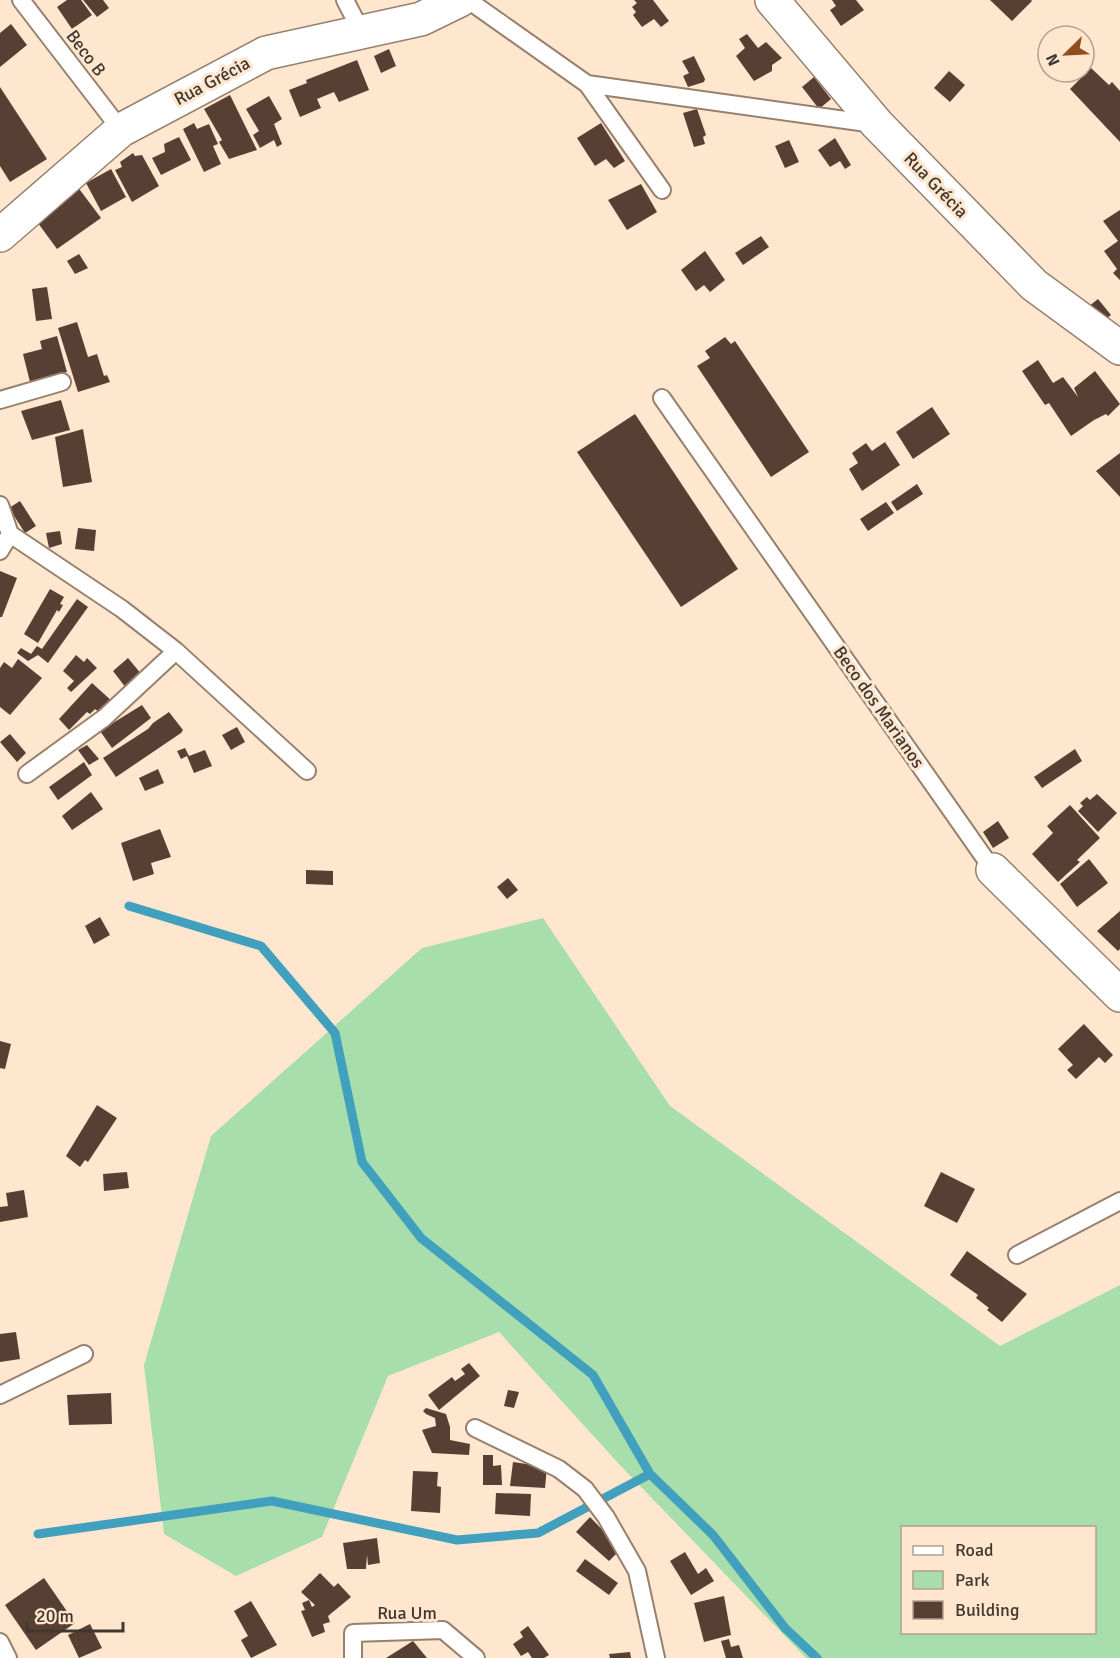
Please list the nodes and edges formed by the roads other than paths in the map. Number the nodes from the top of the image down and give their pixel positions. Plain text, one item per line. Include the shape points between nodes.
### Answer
1 (21, 0) edge
2 (345, 0) edge
3 (460, 0) edge
4 (468, 0) edge
5 (772, 0) edge
6 (362, 33) junction
7 (587, 84) junction
8 (877, 124) junction
9 (121, 130) junction
10 (662, 190) dead end
11 (0, 235) edge
12 (1120, 348) edge
13 (62, 382) dead end
14 (662, 398) dead end
15 (0, 400) edge
16 (0, 505) edge
17 (10, 534) junction
18 (0, 551) edge
19 (176, 651) junction
20 (307, 771) dead end
21 (27, 774) dead end
22 (993, 870) joint
23 (1120, 995) edge
24 (1120, 1201) edge
25 (1017, 1255) dead end
26 (84, 1354) dead end
27 (0, 1395) edge
28 (475, 1428) dead end
29 (0, 1642) edge
30 (8, 1658) edge
31 (353, 1658) edge
32 (476, 1658) edge
33 (656, 1658) edge

1 - 9 lane, Beco B
2 - 6 lane
3 - 6 street, Rua Grécia via 421,19
4 - 7 lane
5 - 8 street, Rua Grécia
6 - 9 street, Rua Grécia via 267,53
7 - 8 lane
7 - 10 lane
8 - 12 street, Rua Grécia via 1034,285
9 - 11 street, Rua Grécia
13 - 15 lane
14 - 22 lane, Beco dos Marianos
16 - 17 lane
17 - 18 lane
17 - 19 lane via 122,609
19 - 20 lane
19 - 21 lane via 104,718
22 - 23 street, Beco dos Marianos
24 - 25 lane
26 - 27 lane
28 - 33 lane via 559,1469 585,1489 637,1571
29 - 30 lane
31 - 32 lane, Rua Um via 353,1633 443,1630

